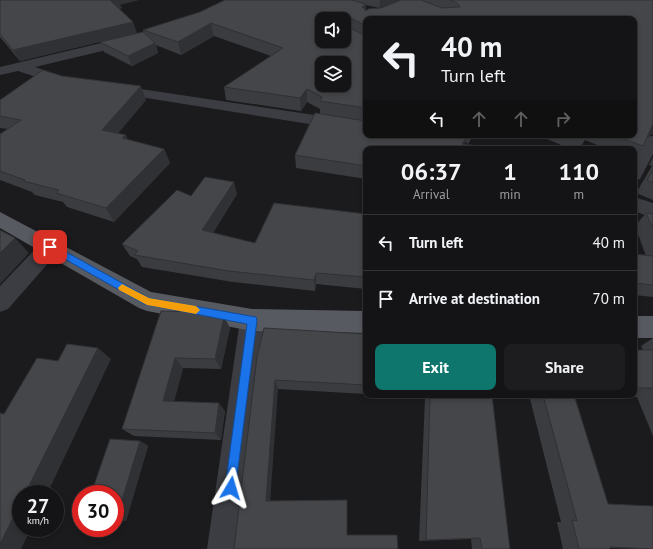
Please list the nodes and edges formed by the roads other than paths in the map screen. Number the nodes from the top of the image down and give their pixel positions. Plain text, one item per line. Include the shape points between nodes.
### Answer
1 (140, 38) edge
2 (18, 66) junction
3 (0, 71) edge
4 (85, 86) edge
5 (101, 87) edge
6 (363, 127) edge
7 (651, 141) edge
8 (637, 169) edge
9 (637, 205) edge
10 (653, 211) edge
11 (0, 219) edge
12 (50, 247) junction
13 (0, 302) edge
14 (252, 320) junction
15 (363, 322) edge
16 (637, 327) edge
17 (653, 327) edge
18 (223, 549) edge

1 - 2 street
2 - 3 street
2 - 4 street via 70,84
5 - 6 street
7 - 8 street
9 - 10 street
11 - 12 main road
12 - 13 street
12 - 14 main road via 147,301
14 - 15 main road
14 - 18 street
16 - 17 main road

